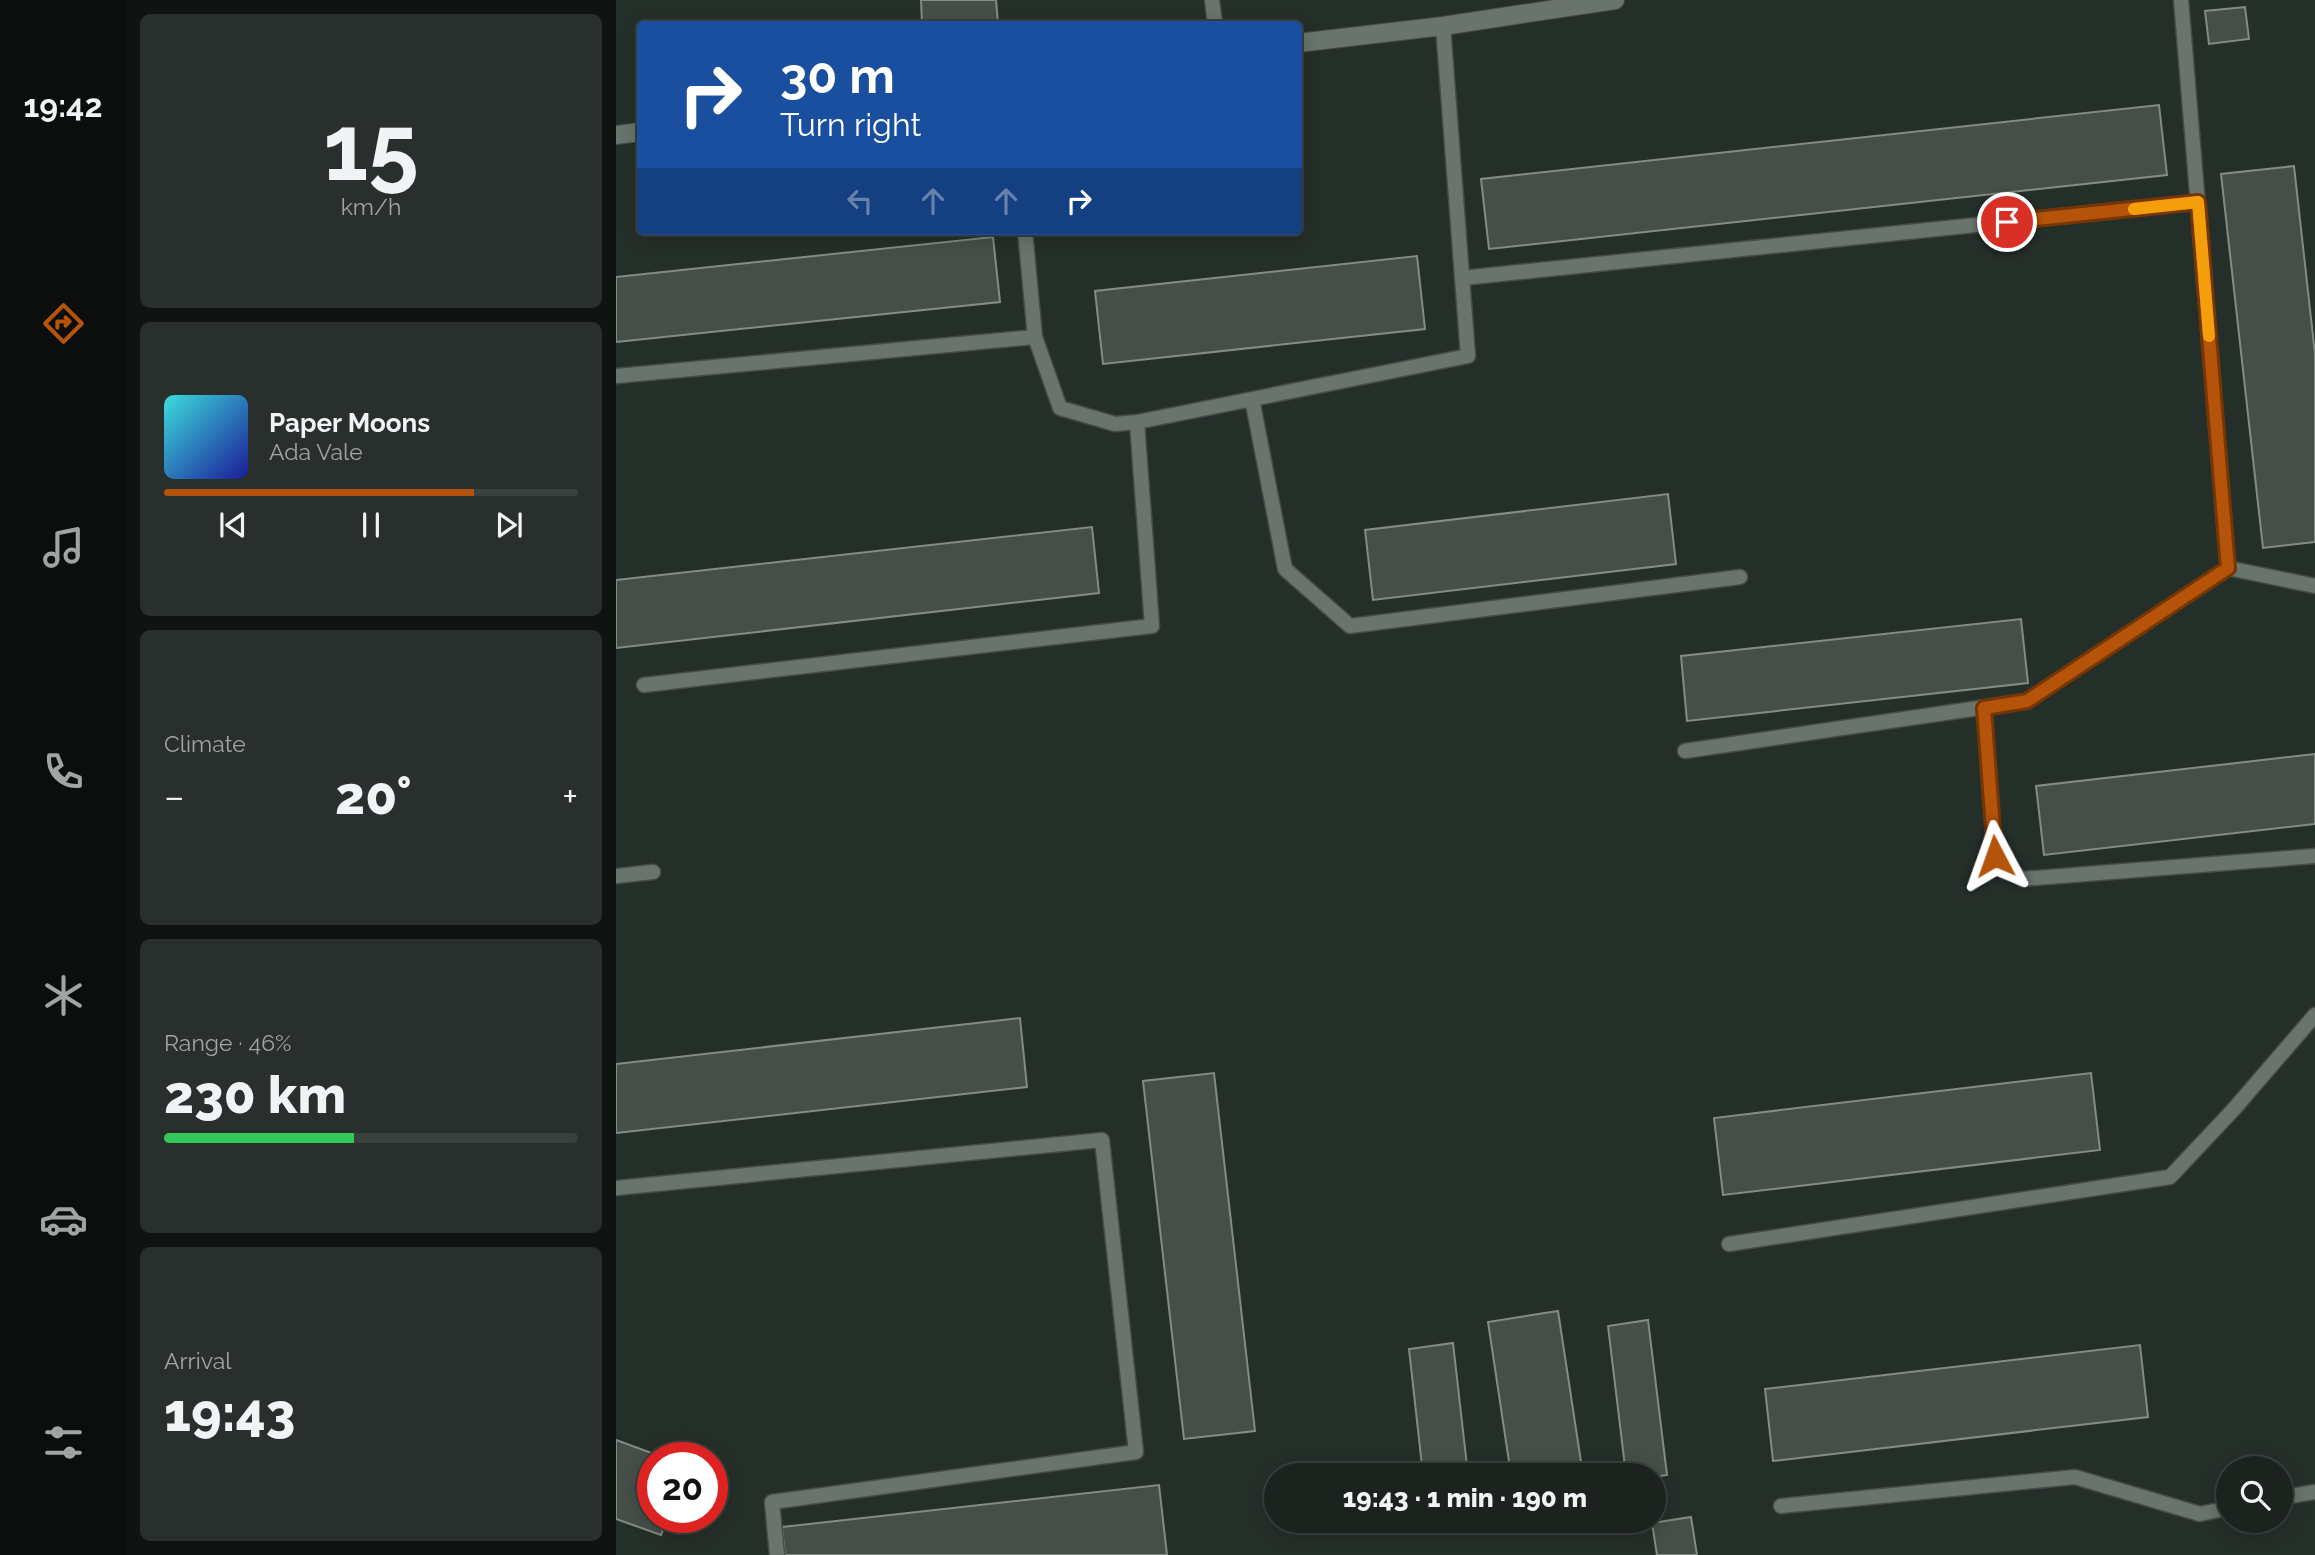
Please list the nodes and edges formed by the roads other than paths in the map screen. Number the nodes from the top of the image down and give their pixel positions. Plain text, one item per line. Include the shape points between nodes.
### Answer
1 (1212, 0) edge
2 (1615, 0) edge
3 (2181, 0) edge
4 (1215, 21) edge
5 (1443, 26) junction
6 (1302, 43) edge
7 (637, 132) edge
8 (616, 135) edge
9 (2198, 202) junction
10 (1025, 235) edge
11 (1462, 278) junction
12 (1035, 337) junction
13 (616, 376) edge
14 (1252, 399) junction
15 (1137, 422) junction
16 (2228, 568) junction
17 (1740, 577) dead end
18 (2315, 586) edge
19 (644, 685) dead end
20 (1984, 708) junction
21 (1685, 751) dead end
22 (2315, 856) edge
23 (653, 872) dead end
24 (616, 876) edge
25 (2315, 1015) edge
26 (616, 1188) edge
27 (1729, 1244) dead end
28 (2315, 1492) edge
29 (2293, 1496) edge
30 (1781, 1506) dead end
31 (2216, 1511) edge
32 (777, 1555) edge

1 - 4 lane
2 - 5 street
3 - 9 lane
5 - 6 street
5 - 11 lane
7 - 8 street
9 - 11 lane
9 - 16 lane
10 - 12 lane
11 - 14 lane via 1468,356
12 - 13 lane
12 - 15 lane via 1060,408 1115,424
14 - 15 lane
14 - 17 lane via 1285,569 1350,626
15 - 19 lane via 1152,626
16 - 18 lane
16 - 20 lane via 2027,701
20 - 21 lane
20 - 22 lane via 1995,856 2022,879
23 - 24 lane
25 - 27 lane via 2170,1177
26 - 32 lane via 1102,1140 1136,1452 772,1502
28 - 29 lane
30 - 31 lane via 2075,1478 2200,1514

